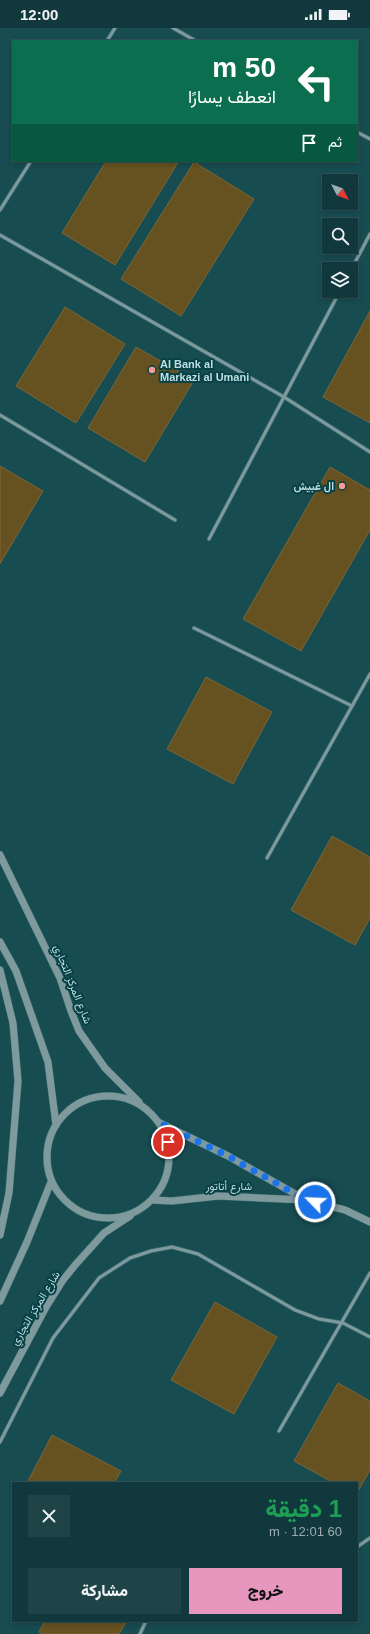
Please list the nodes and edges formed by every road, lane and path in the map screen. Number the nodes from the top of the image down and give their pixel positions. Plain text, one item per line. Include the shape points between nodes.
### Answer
1 (115, 28) edge
2 (173, 28) edge
3 (108, 40) edge
4 (194, 40) edge
5 (358, 133) edge
6 (370, 139) edge
7 (30, 162) edge
8 (0, 210) edge
9 (370, 234) edge
10 (0, 235) edge
11 (355, 262) edge
12 (336, 298) edge
13 (284, 397) junction
14 (0, 415) edge
15 (370, 452) edge
16 (175, 520) dead end
17 (209, 539) dead end
18 (194, 628) dead end
19 (370, 674) edge
20 (352, 706) junction
21 (0, 855) edge
22 (267, 858) dead end
23 (0, 942) edge
24 (0, 970) edge
25 (145, 1108) junction
26 (160, 1123) junction
27 (56, 1125) junction
28 (51, 1182) junction
29 (152, 1200) junction
30 (306, 1200) junction
31 (136, 1212) junction
32 (370, 1222) edge
33 (0, 1235) edge
34 (370, 1273) edge
35 (0, 1300) edge
36 (342, 1323) junction
37 (370, 1338) edge
38 (0, 1393) edge
39 (279, 1431) dead end
40 (0, 1442) edge
41 (370, 1538) edge
42 (358, 1546) edge
43 (146, 1622) edge
44 (140, 1634) edge

1 - 3 lane
2 - 4 lane
5 - 6 lane
7 - 8 lane
9 - 11 lane
10 - 13 lane
12 - 13 lane
13 - 15 lane
13 - 17 lane
14 - 16 lane
18 - 20 lane
19 - 20 lane
20 - 22 lane
21 - 25 street, شارع المركز التجاري via 60,978 79,1030 105,1068
23 - 27 street via 16,971 48,1062
24 - 33 street via 13,1023 18,1081 8,1193
25 - 26 street
25 - 27 street via 127,1098 107,1095 87,1099 75,1106
26 - 29 street via 168,1142 169,1163 164,1183
26 - 30 street, شارع أتاتور via 228,1156
27 - 28 street via 48,1143 47,1163
28 - 31 street via 62,1199 90,1216 116,1218
28 - 35 street
29 - 30 street, شارع أتاتور via 172,1201 218,1196
29 - 31 street
30 - 32 street, شارع أتاتور via 344,1210
31 - 38 street, شارع المركز التجاري via 104,1233 63,1280
34 - 36 lane
36 - 37 lane
36 - 39 lane
36 - 40 lane via 319,1319 295,1310 198,1254 172,1248 130,1258 99,1278 53,1338
41 - 42 lane
43 - 44 lane

